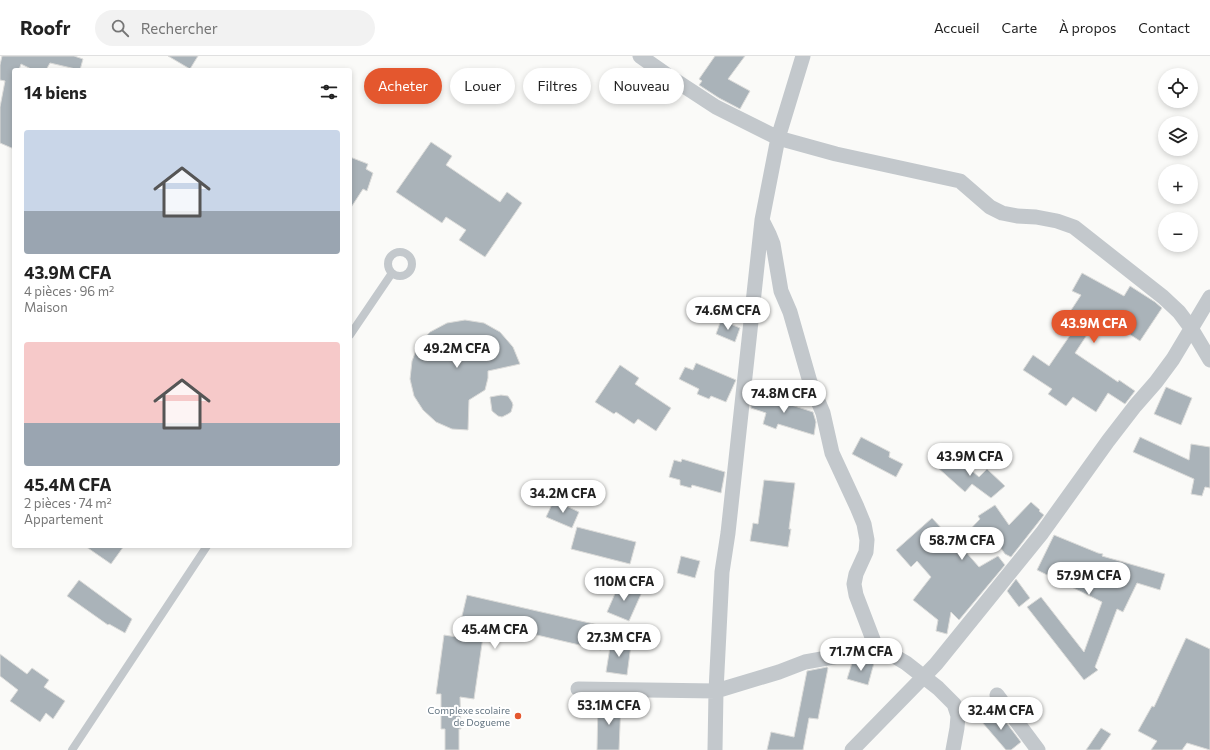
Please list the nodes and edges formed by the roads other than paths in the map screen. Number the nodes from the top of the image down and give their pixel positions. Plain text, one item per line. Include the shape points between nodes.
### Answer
1 (640, 56) edge
2 (803, 56) edge
3 (778, 138) junction
4 (762, 220) junction
5 (392, 273) dead end
6 (1210, 297) edge
7 (1191, 328) junction
8 (352, 332) edge
9 (1210, 360) edge
10 (206, 548) edge
11 (877, 650) junction
12 (925, 677) junction
13 (578, 689) dead end
14 (716, 691) junction
15 (997, 696) dead end
16 (72, 750) edge
17 (715, 750) edge
18 (852, 750) edge
19 (953, 750) edge
20 (1038, 750) edge

1 - 3 street via 716,107
2 - 3 street
3 - 4 street
3 - 7 street via 836,154 960,181 990,207 1002,213 1057,221 1074,227 1163,297
4 - 11 street via 773,244 781,291 790,312 810,382 823,413 832,453 864,524 866,552 854,584
4 - 14 street via 722,572
5 - 8 lane
6 - 7 street
7 - 9 street
7 - 12 street via 1156,382 1108,441 1042,533
10 - 16 lane
11 - 12 street via 894,656
11 - 14 street via 805,662
12 - 18 street
12 - 19 street via 954,704 958,716
13 - 14 street
14 - 17 street
15 - 20 street

